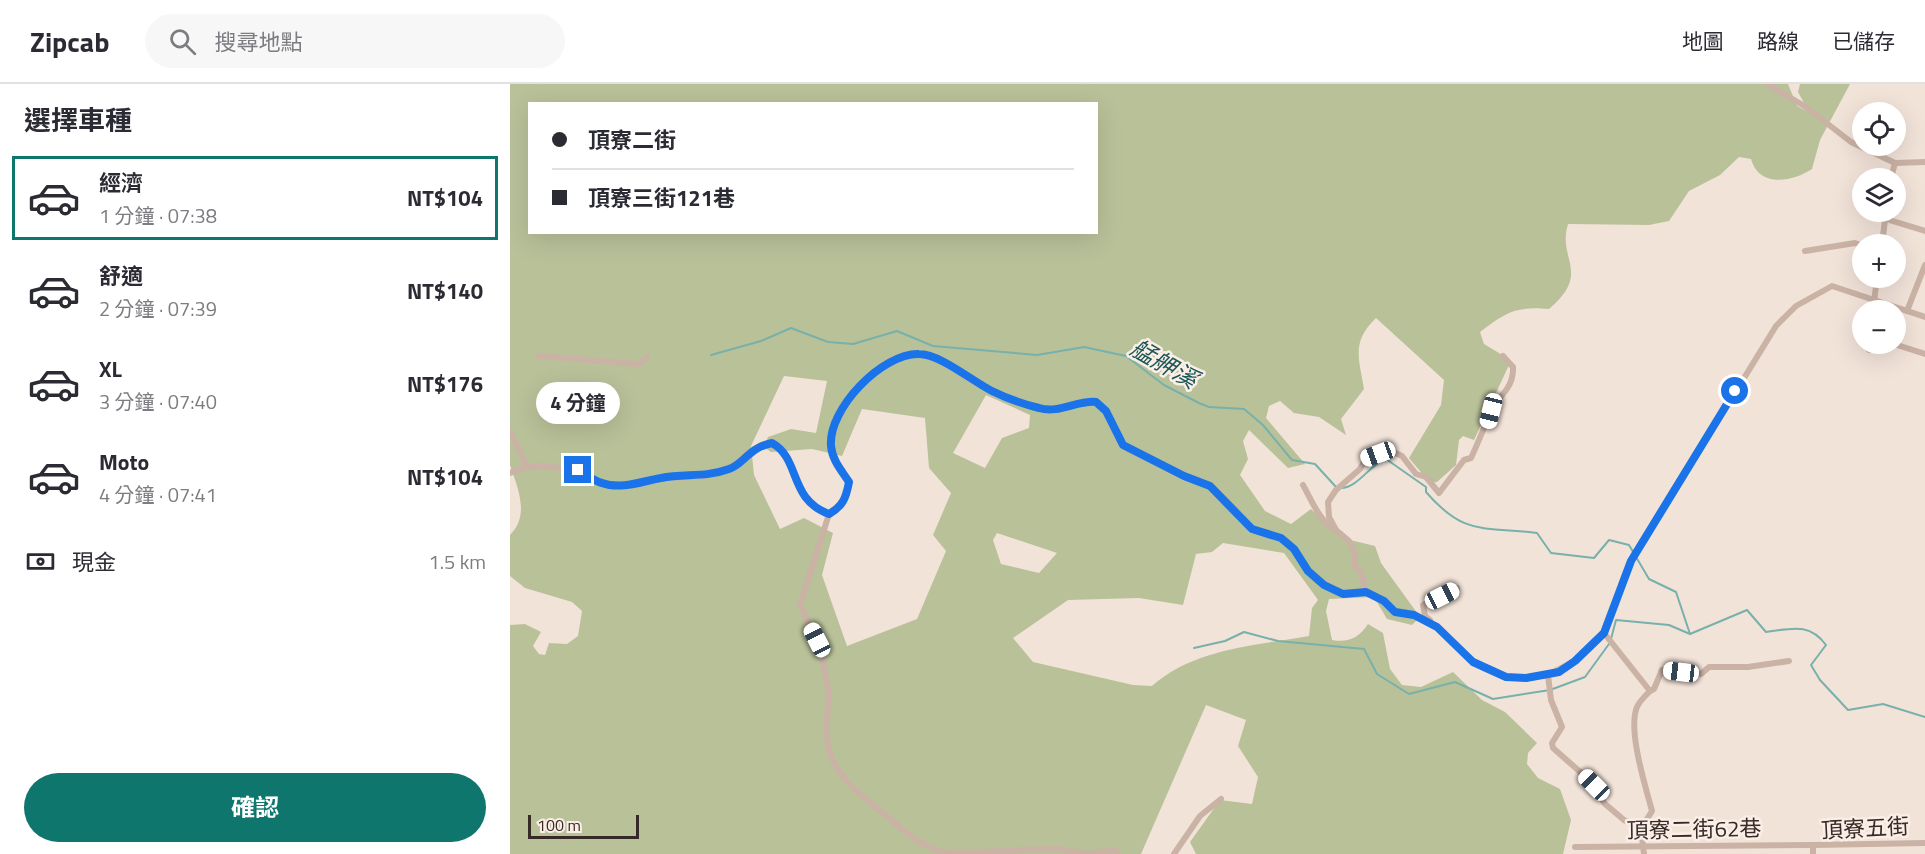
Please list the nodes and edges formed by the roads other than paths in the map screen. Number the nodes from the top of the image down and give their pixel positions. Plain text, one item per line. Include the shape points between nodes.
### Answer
1 (1767, 84) edge
2 (1925, 162) edge
3 (1895, 163) junction
4 (1894, 168) edge
5 (1903, 222) edge
6 (1925, 231) edge
7 (1852, 243) edge
8 (1805, 251) dead end
9 (1925, 265) edge
10 (1876, 288) edge
11 (1874, 300) joint
12 (1907, 311) joint
13 (1925, 317) edge
14 (1906, 348) edge
15 (1925, 354) edge
16 (539, 356) dead end
17 (1503, 356) dead end
18 (647, 357) dead end
19 (510, 431) edge
20 (527, 467) junction
21 (510, 473) edge
22 (1302, 485) dead end
23 (829, 514) junction
24 (1336, 530) junction
25 (1457, 588) dead end
26 (1366, 592) junction
27 (1437, 627) junction
28 (1604, 633) junction
29 (1789, 661) dead end
30 (1549, 678) junction
31 (1650, 691) junction
32 (1221, 799) dead end
33 (1641, 829) junction
34 (1925, 843) edge
35 (1813, 845) junction
36 (1575, 847) dead end
37 (1643, 851) edge
38 (1089, 854) edge
39 (1118, 854) edge
40 (1174, 854) edge
41 (1813, 854) edge

1 - 3 street via 1806,107 1851,142
2 - 3 street
3 - 4 street
5 - 6 street
7 - 8 street
9 - 12 street
10 - 11 street
11 - 28 street via 1832,286 1796,306 1776,326 1631,561
12 - 13 street
14 - 15 street
16 - 18 street via 639,364
17 - 24 street via 1513,367 1514,376 1491,411 1471,458 1464,460 1439,493 1402,456 1388,449 1366,458 1328,502 1329,517
19 - 20 street
20 - 21 street
20 - 23 street via 578,470 603,484 642,484 661,478 700,477 733,468 745,455 772,443 782,448 802,494 815,509
22 - 24 street
23 - 26 street via 840,508 849,482 838,466 831,443 844,406 880,369 907,355 922,354 995,393 1042,409 1060,410 1085,401 1096,402 1106,411 1123,445 1210,486 1252,529 1281,538 1294,549 1308,571 1324,585 1343,594
23 - 38 street via 800,605 825,667 827,737 842,777 914,838 942,852 1056,849
24 - 26 street via 1349,541
25 - 27 street via 1423,605 1425,616
26 - 27 street via 1395,612 1414,615
27 - 30 street via 1473,662 1498,673
28 - 30 street via 1575,661
28 - 31 street
29 - 31 street via 1709,667 1701,674 1662,670
30 - 33 street via 1551,700 1562,727 1552,748 1594,785 1604,803
31 - 33 street via 1637,706 1635,722 1637,754 1653,811
32 - 40 street via 1200,816
33 - 37 street
34 - 35 street, 頂寮五街
35 - 37 street, 頂寮二街62巷
35 - 41 street, 頂寮五街
36 - 37 street, 頂寮二街62巷
38 - 39 street via 1114,850

